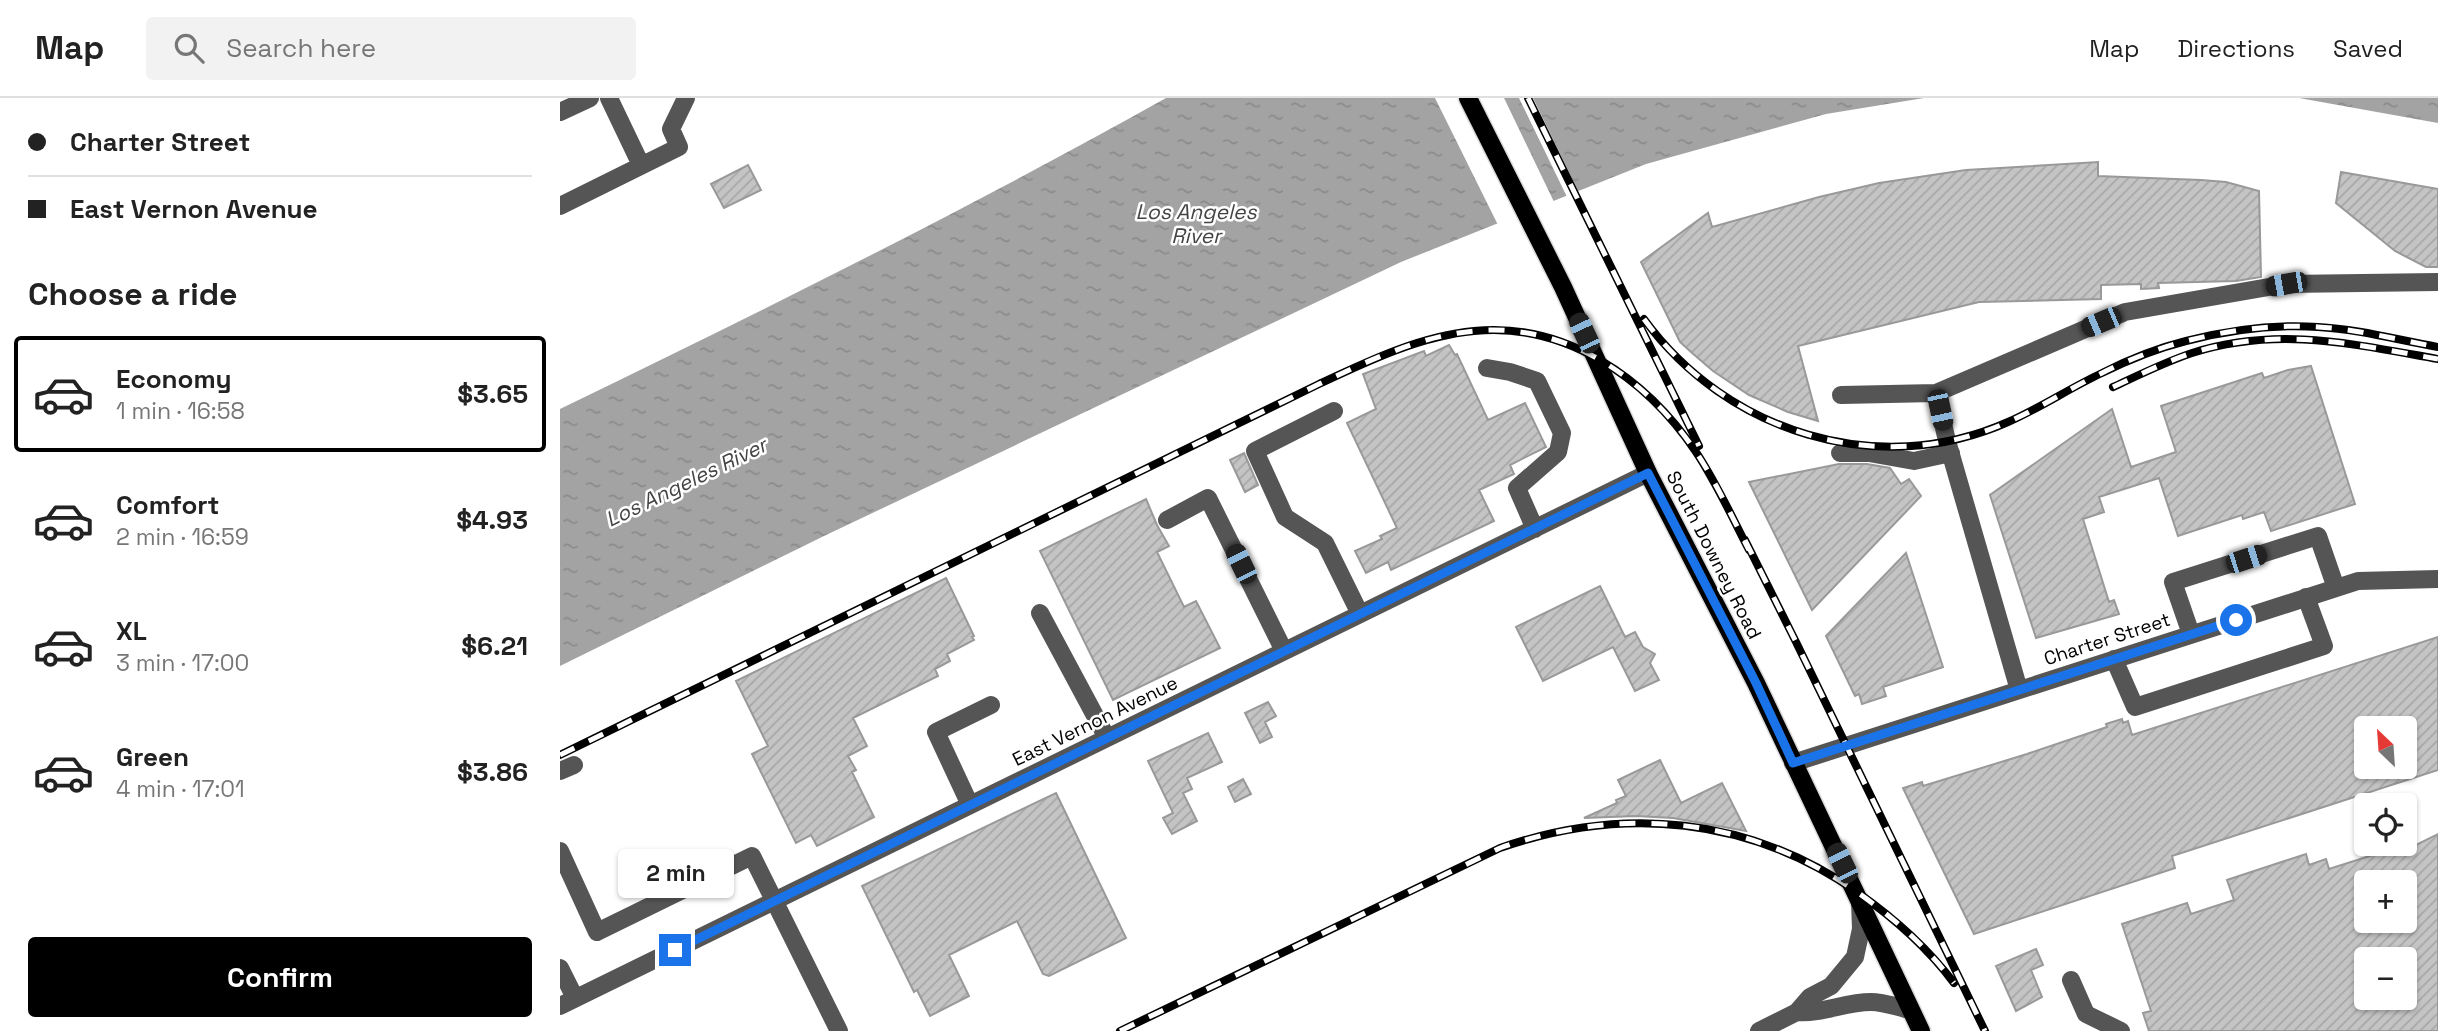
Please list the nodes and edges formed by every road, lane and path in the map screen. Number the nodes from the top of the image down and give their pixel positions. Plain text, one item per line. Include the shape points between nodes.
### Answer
1 (590, 98) edge
2 (609, 98) edge
3 (686, 98) edge
4 (1468, 98) edge
5 (560, 112) edge
6 (641, 165) junction
7 (562, 199) edge
8 (2438, 282) edge
9 (1487, 368) dead end
10 (1936, 393) junction
11 (1841, 395) dead end
12 (1334, 411) dead end
13 (1840, 453) dead end
14 (1951, 453) junction
15 (1648, 473) junction
16 (1167, 520) dead end
17 (1535, 529) junction
18 (2438, 579) edge
19 (2336, 588) junction
20 (2306, 597) junction
21 (1040, 613) dead end
22 (1360, 614) junction
23 (2190, 634) junction
24 (1284, 651) junction
25 (2114, 659) junction
26 (2018, 690) junction
27 (991, 705) dead end
28 (1107, 738) junction
29 (1793, 763) junction
30 (970, 805) junction
31 (560, 851) edge
32 (775, 901) junction
33 (1860, 902) junction
34 (560, 968) edge
35 (2071, 981) dead end
36 (568, 1002) edge
37 (1910, 1010) junction
38 (1791, 1021) edge
39 (839, 1031) edge
40 (1759, 1031) edge
41 (1920, 1031) edge
42 (2121, 1031) edge

1 - 5 street
2 - 6 street
3 - 6 street via 671,129 679,147
4 - 15 main road, South Downey Road via 1563,287
6 - 7 street
8 - 10 street via 2286,284 2125,312
9 - 17 street via 1537,381 1562,433 1558,452 1517,488
10 - 11 street
10 - 14 street
12 - 22 street via 1255,451 1285,517 1325,543
13 - 14 street via 1914,461
14 - 26 street
15 - 17 street, East Vernon Avenue
15 - 29 main road, South Downey Road
16 - 24 street via 1209,498
17 - 22 street, East Vernon Avenue
18 - 19 street, Charter Street via 2358,581
19 - 20 street, Charter Street
19 - 23 street via 2318,536 2173,582
20 - 23 street, Charter Street
20 - 25 street via 2324,646 2135,707
21 - 28 street
22 - 24 street, East Vernon Avenue
23 - 25 street, Charter Street
24 - 28 street, East Vernon Avenue
25 - 26 street, Charter Street
26 - 29 street, Charter Street
27 - 30 street via 936,732
28 - 30 street, East Vernon Avenue
29 - 33 main road, South Downey Road
30 - 32 street, East Vernon Avenue
31 - 32 street via 597,932 752,856
32 - 36 street, East Vernon Avenue
32 - 39 street
33 - 37 main road, South Downey Road
33 - 38 street via 1861,929 1854,957 1831,986 1810,997
34 - 36 street
35 - 42 street via 2086,1014
37 - 38 street via 1873,1002 1846,1004
37 - 41 main road, South Downey Road
38 - 40 street

